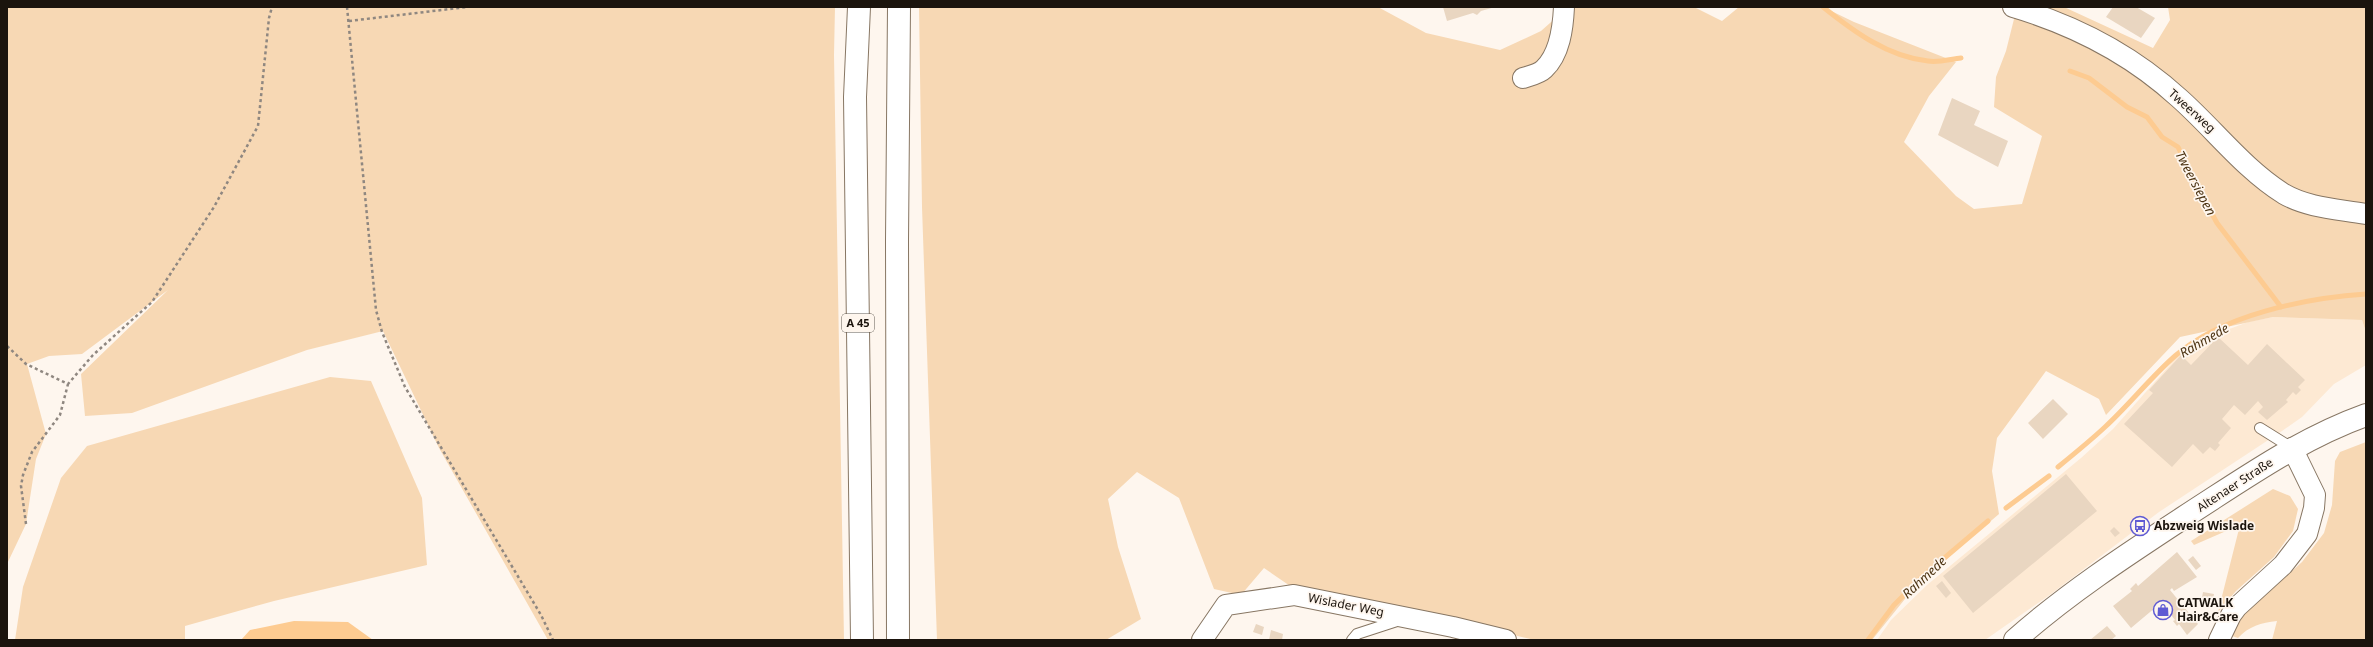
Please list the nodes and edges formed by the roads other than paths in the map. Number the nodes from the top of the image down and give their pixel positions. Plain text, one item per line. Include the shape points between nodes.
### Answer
1 (849, 7) edge
2 (859, 7) edge
3 (900, 7) edge
4 (1564, 7) edge
5 (2013, 7) edge
6 (1523, 78) dead end
7 (855, 97) junction
8 (2366, 214) edge
9 (2366, 415) edge
10 (2260, 428) dead end
11 (2292, 448) junction
12 (1409, 618) junction
13 (862, 640) edge
14 (898, 640) edge
15 (1202, 640) edge
16 (1352, 640) edge
17 (1506, 640) edge
18 (2015, 640) edge
19 (2219, 640) edge

1 - 7 lane
2 - 7 main road, A 45
3 - 14 main road via 897,232
4 - 6 street via 1557,50 1543,70
5 - 8 street, Tweerweg via 2072,29 2124,55 2178,97 2252,170 2284,194 2303,202
7 - 13 main road, A 45
9 - 11 main road, Altenaer Straße via 2331,428
10 - 11 lane
11 - 18 main road, Altenaer Straße via 2138,548 2052,609
11 - 19 street via 2315,495 2307,534 2283,565 2237,607
12 - 15 street, Wislader Weg via 1294,595 1226,605
12 - 16 lane via 1376,626 1357,634
12 - 17 street, Wislader Weg

